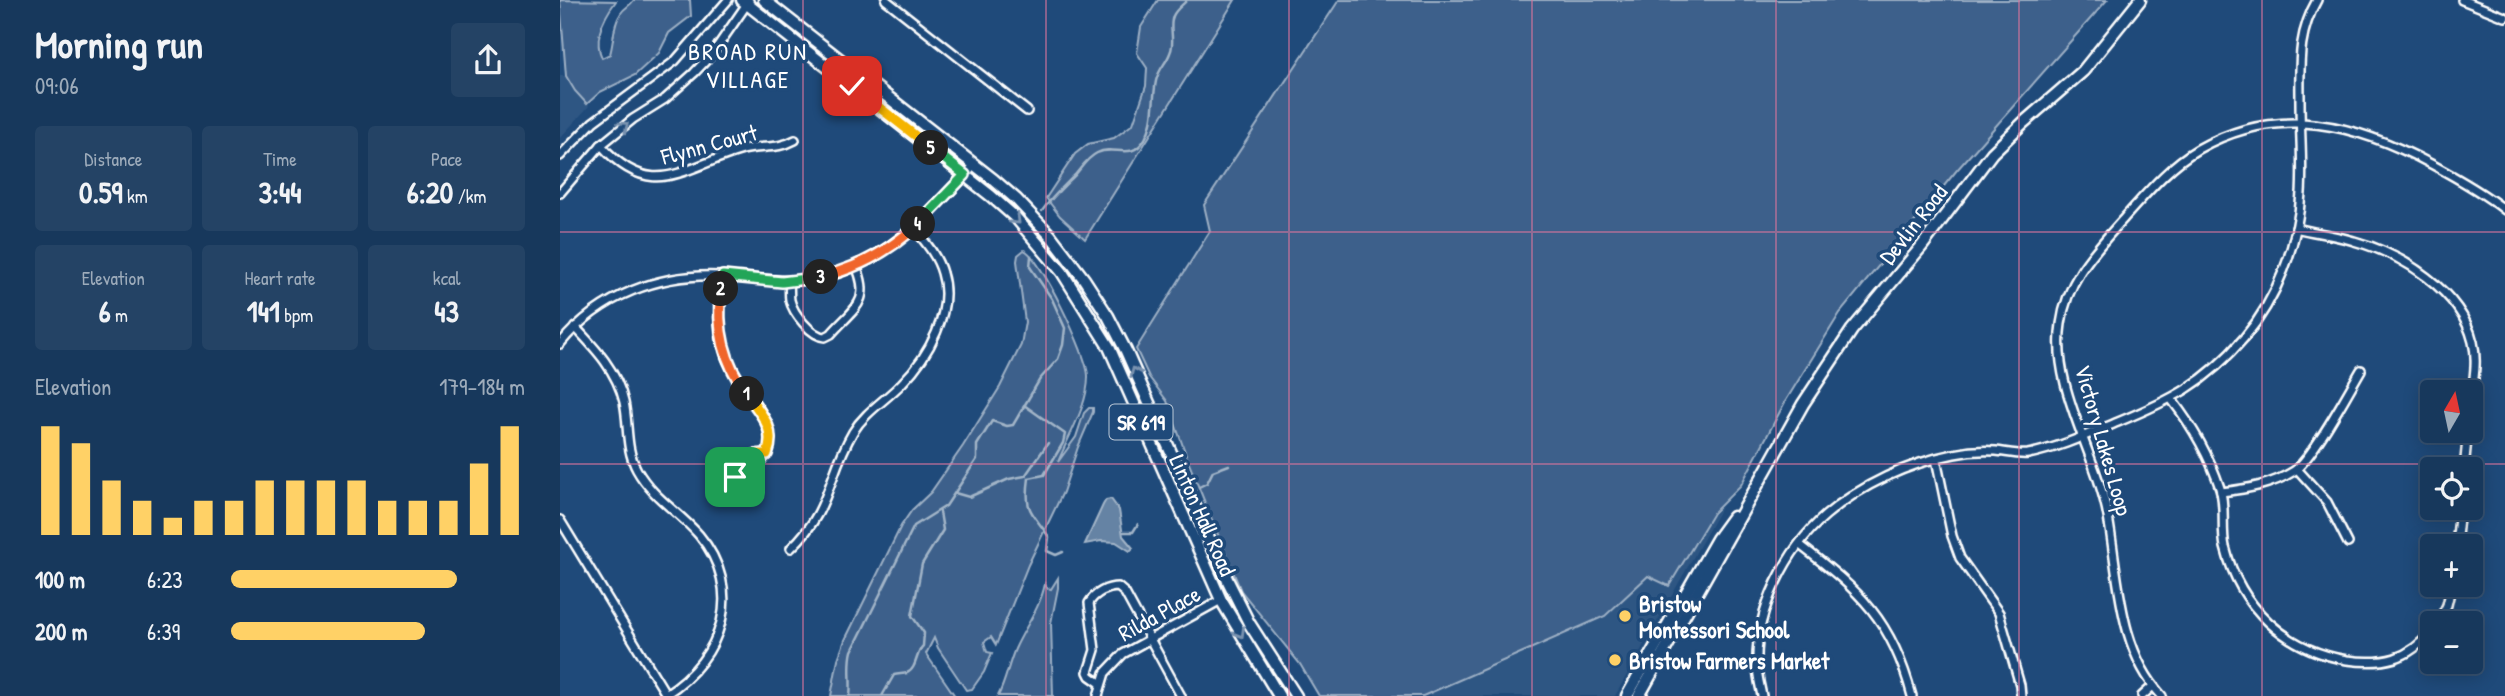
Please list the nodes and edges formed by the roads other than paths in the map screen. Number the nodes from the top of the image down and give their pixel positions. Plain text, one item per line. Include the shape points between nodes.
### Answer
1 (727, 0) edge
2 (764, 0) edge
3 (886, 0) edge
4 (2140, 0) edge
5 (2318, 0) edge
6 (2462, 0) edge
7 (746, 2) edge
8 (2505, 17) edge
9 (1027, 111) dead end
10 (2300, 123) junction
11 (795, 140) dead end
12 (601, 145) junction
13 (560, 156) edge
14 (975, 165) junction
15 (965, 175) junction
16 (560, 193) edge
17 (2505, 210) edge
18 (914, 228) junction
19 (2296, 229) junction
20 (856, 266) junction
21 (723, 276) junction
22 (789, 282) junction
23 (575, 327) junction
24 (560, 344) edge
25 (2361, 370) dead end
26 (2472, 380) edge
27 (2172, 400) junction
28 (2083, 438) junction
29 (767, 454) junction
30 (1936, 459) junction
31 (2297, 469) junction
32 (2221, 492) junction
33 (1748, 497) junction
34 (560, 520) edge
35 (2348, 543) dead end
36 (1800, 545) junction
37 (791, 548) dead end
38 (1221, 600) junction
39 (1150, 639) junction
40 (2420, 645) edge
41 (1100, 683) junction
42 (2153, 686) junction
43 (667, 695) edge
44 (1098, 696) edge
45 (1181, 696) edge
46 (1279, 696) edge
47 (1296, 696) edge
48 (1628, 696) edge
49 (1639, 696) edge
50 (1762, 696) edge
51 (1912, 696) edge
52 (2021, 696) edge
53 (2142, 696) edge
54 (2162, 696) edge

1 - 13 street via 675,61 593,122
2 - 14 main road, Linton Hall Road / SR 619
3 - 9 street
4 - 33 main road, Devlin Road via 2083,71 1992,153 1827,366
5 - 10 street via 2302,37
6 - 8 street
12 -> 7 street via 681,86 713,53
7 - 15 main road, Linton Hall Road / SR 619
10 - 17 street, Victory Lakes Loop via 2351,129 2377,138 2482,192
10 - 19 street via 2301,192
10 - 28 street, Victory Lakes Loop via 2244,130 2173,166 2095,248 2077,274 2065,303 2059,354
11 - 12 street, Flynn Court via 783,147 744,150 657,178 622,167
12 - 16 street
14 - 15 street
47 -> 14 main road, Linton Hall Road / SR 619 via 1228,581 1108,316 1051,236
15 - 18 street
15 -> 38 main road, Linton Hall Road / SR 619 via 1016,218 1076,291 1109,347
18 - 20 street
18 - 37 street via 937,258 945,283 936,333 904,382 856,427 816,520
19 - 26 street via 2354,240 2429,279 2465,321 2474,344
19 - 27 street via 2263,312 2224,361
20 - 22 street
20 - 22 street via 864,288 861,300 825,337 816,335 797,313
21 - 22 street
21 - 23 street via 686,276 636,288
21 - 29 street via 719,305 724,351 736,379 770,429
23 - 24 street
23 - 43 street via 603,358 620,390 628,446 637,469 653,492 705,542 721,575 723,613 715,640 699,667
25 - 31 street
27 - 28 street
27 - 32 street via 2192,427
28 - 30 street via 2025,454 1972,451
28 - 42 street, Victory Lakes Loop via 2107,514 2127,628
29 - 29 street via 747,481 737,481 740,464
30 - 36 street via 1860,490 1825,516
30 - 52 street via 1952,536 1960,558 1999,613
31 - 32 street via 2270,483
31 - 35 street via 2327,502
32 - 40 street via 2232,568 2273,628 2312,652 2376,663 2399,658
33 - 48 main road, Devlin Road via 1717,539
33 - 49 main road, Devlin Road
34 - 43 street
36 - 50 street via 1771,590 1760,626 1757,664
36 - 51 street via 1868,604 1890,635
38 - 39 street, Rilda Place
38 -> 46 main road, Linton Hall Road / SR 619
39 - 41 street, Rilda Place via 1113,663
39 - 41 street via 1122,589 1112,587 1094,596 1089,607 1095,650 1088,672
39 - 45 street
41 - 44 street
42 - 53 street
42 - 54 street, Victory Lakes Loop

